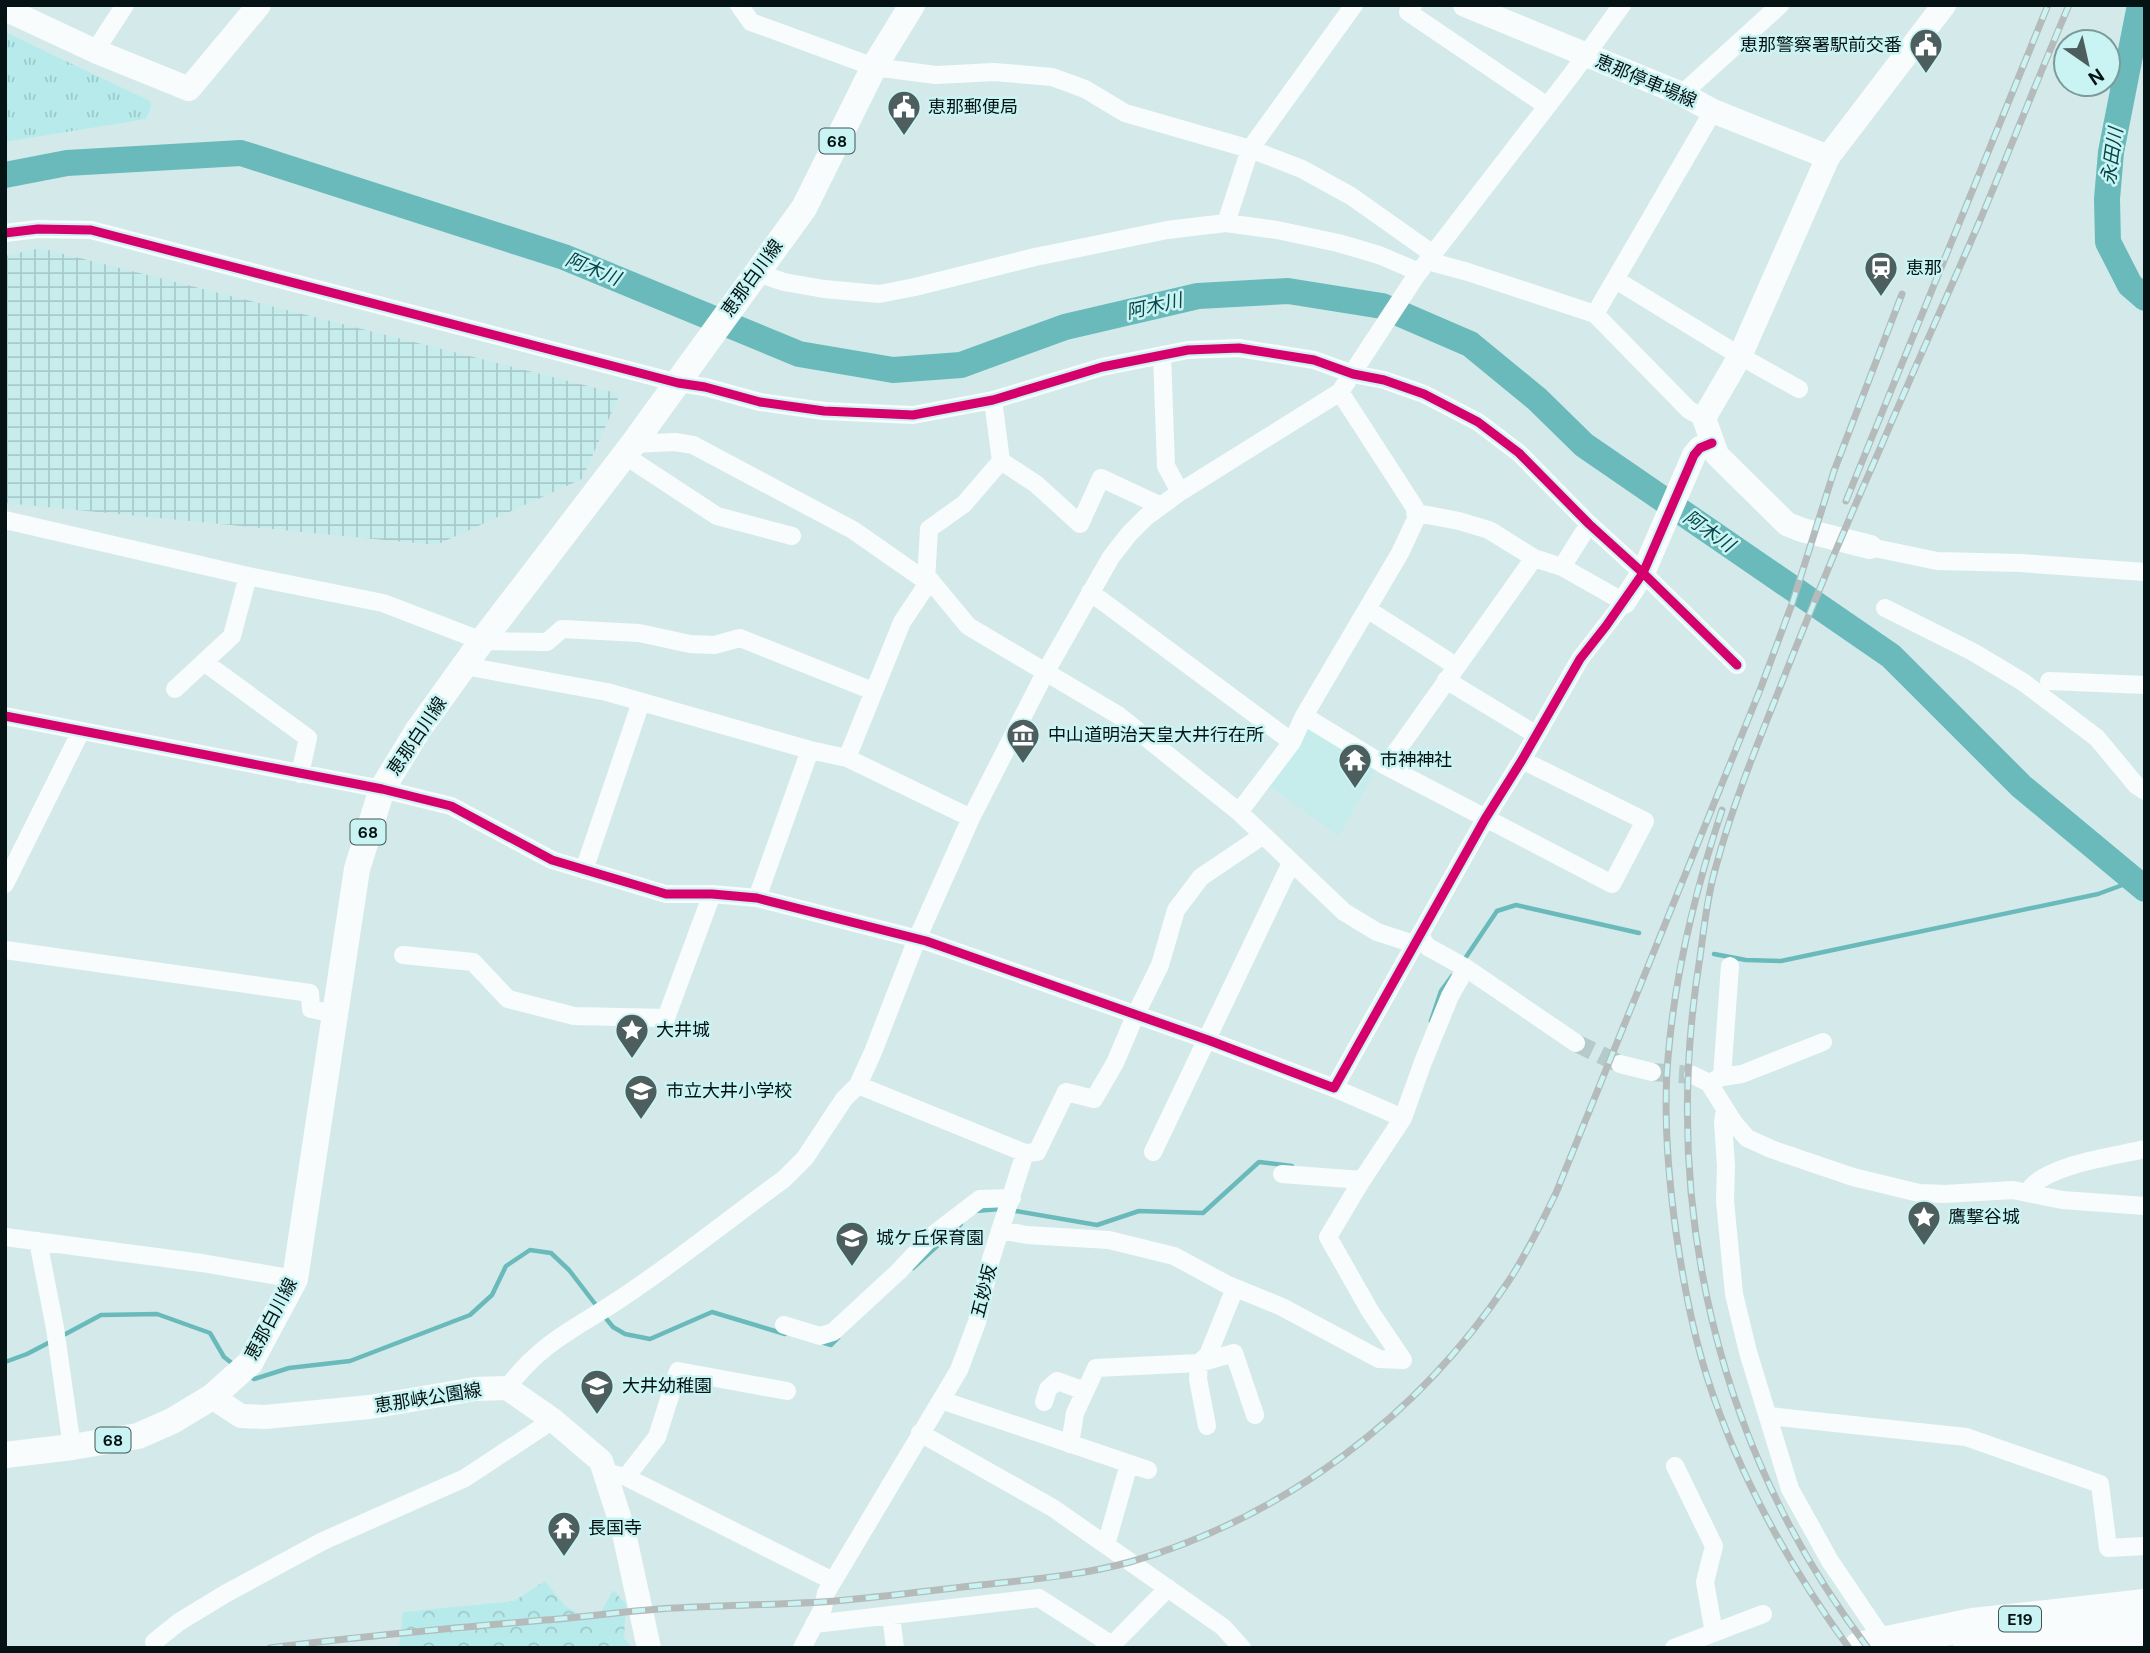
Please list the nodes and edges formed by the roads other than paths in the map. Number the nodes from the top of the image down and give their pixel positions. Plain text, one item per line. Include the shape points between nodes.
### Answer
1 (125, 5) edge
2 (259, 5) edge
3 (739, 5) edge
4 (912, 5) edge
5 (1354, 5) edge
6 (1413, 5) edge
7 (1465, 5) edge
8 (1622, 5) edge
9 (1780, 5) edge
10 (1944, 5) edge
11 (5, 9) edge
12 (95, 51) junction
13 (1586, 56) junction
14 (874, 67) junction
15 (1682, 94) junction
16 (1547, 106) junction
17 (1713, 111) junction
18 (1250, 149) junction
19 (1828, 158) junction
20 (1226, 223) junction
21 (5, 233) edge
22 (1433, 254) junction
23 (755, 272) junction
24 (1418, 274) junction
25 (1616, 280) junction
26 (1595, 314) junction
27 (1162, 355) junction
28 (1740, 356) junction
29 (1353, 374) junction
30 (678, 383) junction
31 (1799, 389) dead end
32 (1340, 392) junction
33 (993, 400) junction
34 (1704, 418) junction
35 (1712, 443) junction
36 (628, 449) junction
37 (1001, 461) junction
38 (1180, 492) junction
39 (1161, 506) junction
40 (1417, 513) junction
41 (5, 520) edge
42 (1589, 524) junction
43 (792, 536) dead end
44 (1870, 547) joint
45 (1534, 558) junction
46 (1562, 567) junction
47 (2145, 572) edge
48 (1643, 573) junction
49 (248, 576) junction
50 (928, 580) junction
51 (1090, 592) junction
52 (1624, 602) junction
53 (1885, 608) dead end
54 (1367, 609) junction
55 (482, 641) junction
56 (204, 662) junction
57 (1737, 665) dead end
58 (466, 666) junction
59 (1045, 673) junction
60 (1451, 673) junction
61 (2049, 681) dead end
62 (2145, 685) edge
63 (175, 689) dead end
64 (873, 691) junction
65 (641, 702) junction
66 (5, 716) edge
67 (1304, 716) junction
68 (81, 731) junction
69 (1535, 734) junction
70 (1292, 743) junction
71 (810, 750) junction
72 (847, 758) junction
73 (1522, 760) junction
74 (1386, 766) junction
75 (300, 774) junction
76 (382, 789) junction
77 (2145, 791) edge
78 (1239, 812) junction
79 (971, 818) junction
80 (1485, 819) junction
81 (1262, 836) junction
82 (1292, 863) junction
83 (584, 870) junction
84 (5, 884) edge
85 (712, 894) junction
86 (757, 898) junction
87 (917, 939) junction
88 (1417, 939) junction
89 (5, 950) edge
90 (403, 954) dead end
91 (1461, 964) junction
92 (1730, 966) dead end
93 (325, 1012) dead end
94 (1135, 1016) junction
95 (1208, 1040) junction
96 (1823, 1042) dead end
97 (1576, 1043) tunnel mouth
98 (1620, 1064) tunnel mouth
99 (1652, 1072) tunnel mouth
100 (1708, 1079) junction
101 (858, 1085) junction
102 (1334, 1088) junction
103 (1727, 1112) junction
104 (1403, 1118) junction
105 (2145, 1149) edge
106 (1153, 1152) dead end
107 (1025, 1153) junction
108 (1282, 1174) dead end
109 (1362, 1180) junction
110 (2028, 1192) junction
111 (1012, 1198) junction
112 (2145, 1206) edge
113 (1000, 1230) junction
114 (5, 1237) edge
115 (38, 1241) junction
116 (295, 1279) junction
117 (1235, 1288) junction
118 (784, 1325) dead end
119 (1199, 1363) junction
120 (507, 1388) junction
121 (787, 1391) dead end
122 (1085, 1391) junction
123 (212, 1397) junction
124 (941, 1400) junction
125 (1044, 1402) dead end
126 (1255, 1415) dead end
127 (1769, 1416) junction
128 (553, 1420) junction
129 (1207, 1426) dead end
130 (920, 1433) junction
131 (1070, 1444) junction
132 (72, 1447) junction
133 (5, 1455) edge
134 (1129, 1464) junction
135 (1675, 1466) dead end
136 (1148, 1470) dead end
137 (615, 1474) junction
138 (1107, 1545) junction
139 (2145, 1546) edge
140 (833, 1581) junction
141 (1168, 1588) junction
142 (2145, 1605) edge
143 (1763, 1614) dead end
144 (891, 1615) junction
145 (814, 1624) junction
146 (2145, 1629) edge
147 (1714, 1633) junction
148 (647, 1640) edge
149 (154, 1642) dead end
150 (1894, 1643) edge
151 (802, 1648) edge
152 (895, 1648) edge
153 (1242, 1648) edge
154 (1674, 1648) edge
155 (1859, 1648) edge
156 (1969, 1648) edge

1 - 12 street
2 - 12 street via 189,89
3 - 14 street via 751,22
4 - 14 main road, 恵那白川線 / 68
5 - 18 street
6 - 16 street via 1408,12
7 - 13 street, 恵那停車場線
8 - 13 street
9 - 15 street
10 - 19 street
11 - 12 street
13 - 15 street, 恵那停車場線
13 - 16 street
14 - 18 street via 936,75 994,72 1052,77 1085,89 1125,113
14 - 23 main road, 恵那白川線 / 68 via 804,208
15 - 17 street, 恵那停車場線
16 - 22 street
17 - 19 street, 恵那停車場線
17 - 25 street
18 - 20 street
18 - 22 street via 1302,169 1351,196
19 - 28 street
20 - 23 street via 1113,241 879,294 784,282
20 - 24 street via 1338,243 1379,255
21 - 30 street via 91,230
22 - 24 street
22 - 26 street via 1435,263
23 - 30 main road, 恵那白川線 / 68
24 - 29 street
25 - 26 street
25 - 28 street
26 - 34 street via 1689,410
27 - 29 street via 1239,348 1314,360
27 - 33 street via 1102,367
27 - 38 street via 1166,466
28 - 31 street
28 - 34 street
29 - 32 street
29 - 42 street via 1424,394 1478,422 1519,453
30 - 33 street via 760,402 851,412 912,415
30 - 36 main road, 恵那白川線 / 68
32 - 38 street
32 - 40 street
33 - 37 street
34 - 35 street
35 - 44 street via 1717,455 1787,524
35 - 48 street via 1694,455
36 - 43 street via 717,516
36 - 50 street via 676,442 693,445 853,530
36 - 55 main road, 恵那白川線 / 68
37 - 39 street via 1036,484 1080,524 1101,478
37 - 50 street via 964,504 929,529
38 - 39 street
39 - 51 street via 1129,534
40 - 45 street via 1489,530
40 - 54 street
41 - 49 street
42 - 46 street
42 - 48 street
44 - 47 street via 1937,561
45 - 46 street
45 - 60 street
46 - 52 street
48 - 52 street
48 - 57 street
49 - 55 street via 383,603
49 - 56 street via 232,636
50 - 59 street via 968,626
50 - 64 street via 902,622
51 - 59 street
51 - 70 street
52 - 69 street via 1580,659
53 - 77 street via 2023,682 2097,738
54 - 60 street
54 - 67 street
55 - 58 main road, 恵那白川線 / 68
55 - 64 street via 547,642 562,629 639,633 690,644 714,645 740,638
56 - 63 street
56 - 75 street via 308,738
58 - 65 street
58 - 76 main road, 恵那白川線 / 68 via 418,730
59 - 78 street via 1118,715
59 - 79 street
60 - 69 street
60 - 74 street
61 - 62 street
64 - 72 street
65 - 71 street
65 - 83 street
66 - 68 street
67 - 70 street
67 - 74 street
68 - 75 street
68 - 84 street
69 - 73 street
70 - 78 street
71 - 72 street
71 - 86 street
72 - 79 street
73 - 80 street
73 - 80 street via 1645,821 1612,884
74 - 80 street
75 - 76 street
76 - 83 street via 451,806 552,860
76 - 116 main road, 恵那白川線 / 68 via 357,869
78 - 81 street
79 - 87 street
80 - 88 street
81 - 82 street
81 - 94 street via 1201,877 1176,910 1160,965
82 - 88 street via 1344,912 1377,932
82 - 95 street
83 - 85 street via 666,894
85 - 86 street
85 - 90 street via 666,1018 574,1016 508,999 473,962
86 - 87 street
87 - 94 street
87 - 101 street
88 - 91 street
88 - 102 street
89 - 93 street via 310,993 311,1009
91 - 97 street
91 - 104 street
92 - 100 street
94 - 95 street
94 - 107 street via 1094,1099 1066,1093 1037,1152
95 - 102 street
95 - 106 street
96 - 100 street via 1742,1074
98 - 99 street
100 - 103 street
101 - 107 street
101 - 120 street via 806,1158 784,1180 620,1299 545,1347
102 - 104 street
103 - 110 street via 1746,1138 1853,1177 1931,1194
103 - 127 street via 1723,1122 1725,1200 1734,1294
104 - 109 street
105 - 110 street via 2062,1169 2032,1184
107 - 111 street, 五妙坂
108 - 109 street
109 - 117 street via 1328,1237 1403,1360 1379,1359 1282,1307
110 - 112 street via 2062,1200
111 - 113 street, 五妙坂
111 - 118 street via 980,1199 933,1235 833,1332 820,1335
113 - 117 street via 1122,1243 1174,1256
113 - 124 street, 五妙坂 via 967,1353
114 - 115 street
115 - 116 street
115 - 132 street
116 - 123 main road, 恵那白川線 / 68 via 242,1371
117 - 119 street via 1208,1355
119 - 122 street via 1096,1368
119 - 126 street via 1234,1353
119 - 129 street
120 - 123 street, 恵那峡公園線 via 265,1418 241,1416
120 - 128 street, 恵那峡公園線
121 - 137 street via 678,1371 657,1437
122 - 125 street via 1057,1381
122 - 131 street via 1075,1413
123 - 132 main road, 恵那白川線 / 68 via 138,1436
124 - 130 street, 五妙坂
124 - 131 street
127 - 139 street via 1966,1437 2100,1484 2108,1548
127 - 150 street via 1790,1489 1830,1561 1876,1629
128 - 137 street, 恵那峡公園線
128 - 149 street via 465,1478 323,1541 178,1622
130 - 138 street via 1054,1508
130 - 140 street, 五妙坂
131 - 134 street
132 - 133 main road, 恵那白川線 / 68
134 - 136 street
134 - 138 street
135 - 147 street via 1714,1546 1705,1582
137 - 140 street
137 - 148 street, 恵那峡公園線
138 - 141 street
140 - 145 street, 五妙坂
141 - 144 street via 1112,1645 1040,1598
141 - 153 street via 1223,1627
142 - 150 highway, E19 via 1973,1624
143 - 147 street
144 - 145 street
144 - 152 street
145 - 151 street, 五妙坂
146 - 156 highway, E19
147 - 154 street
150 - 155 highway, E19

